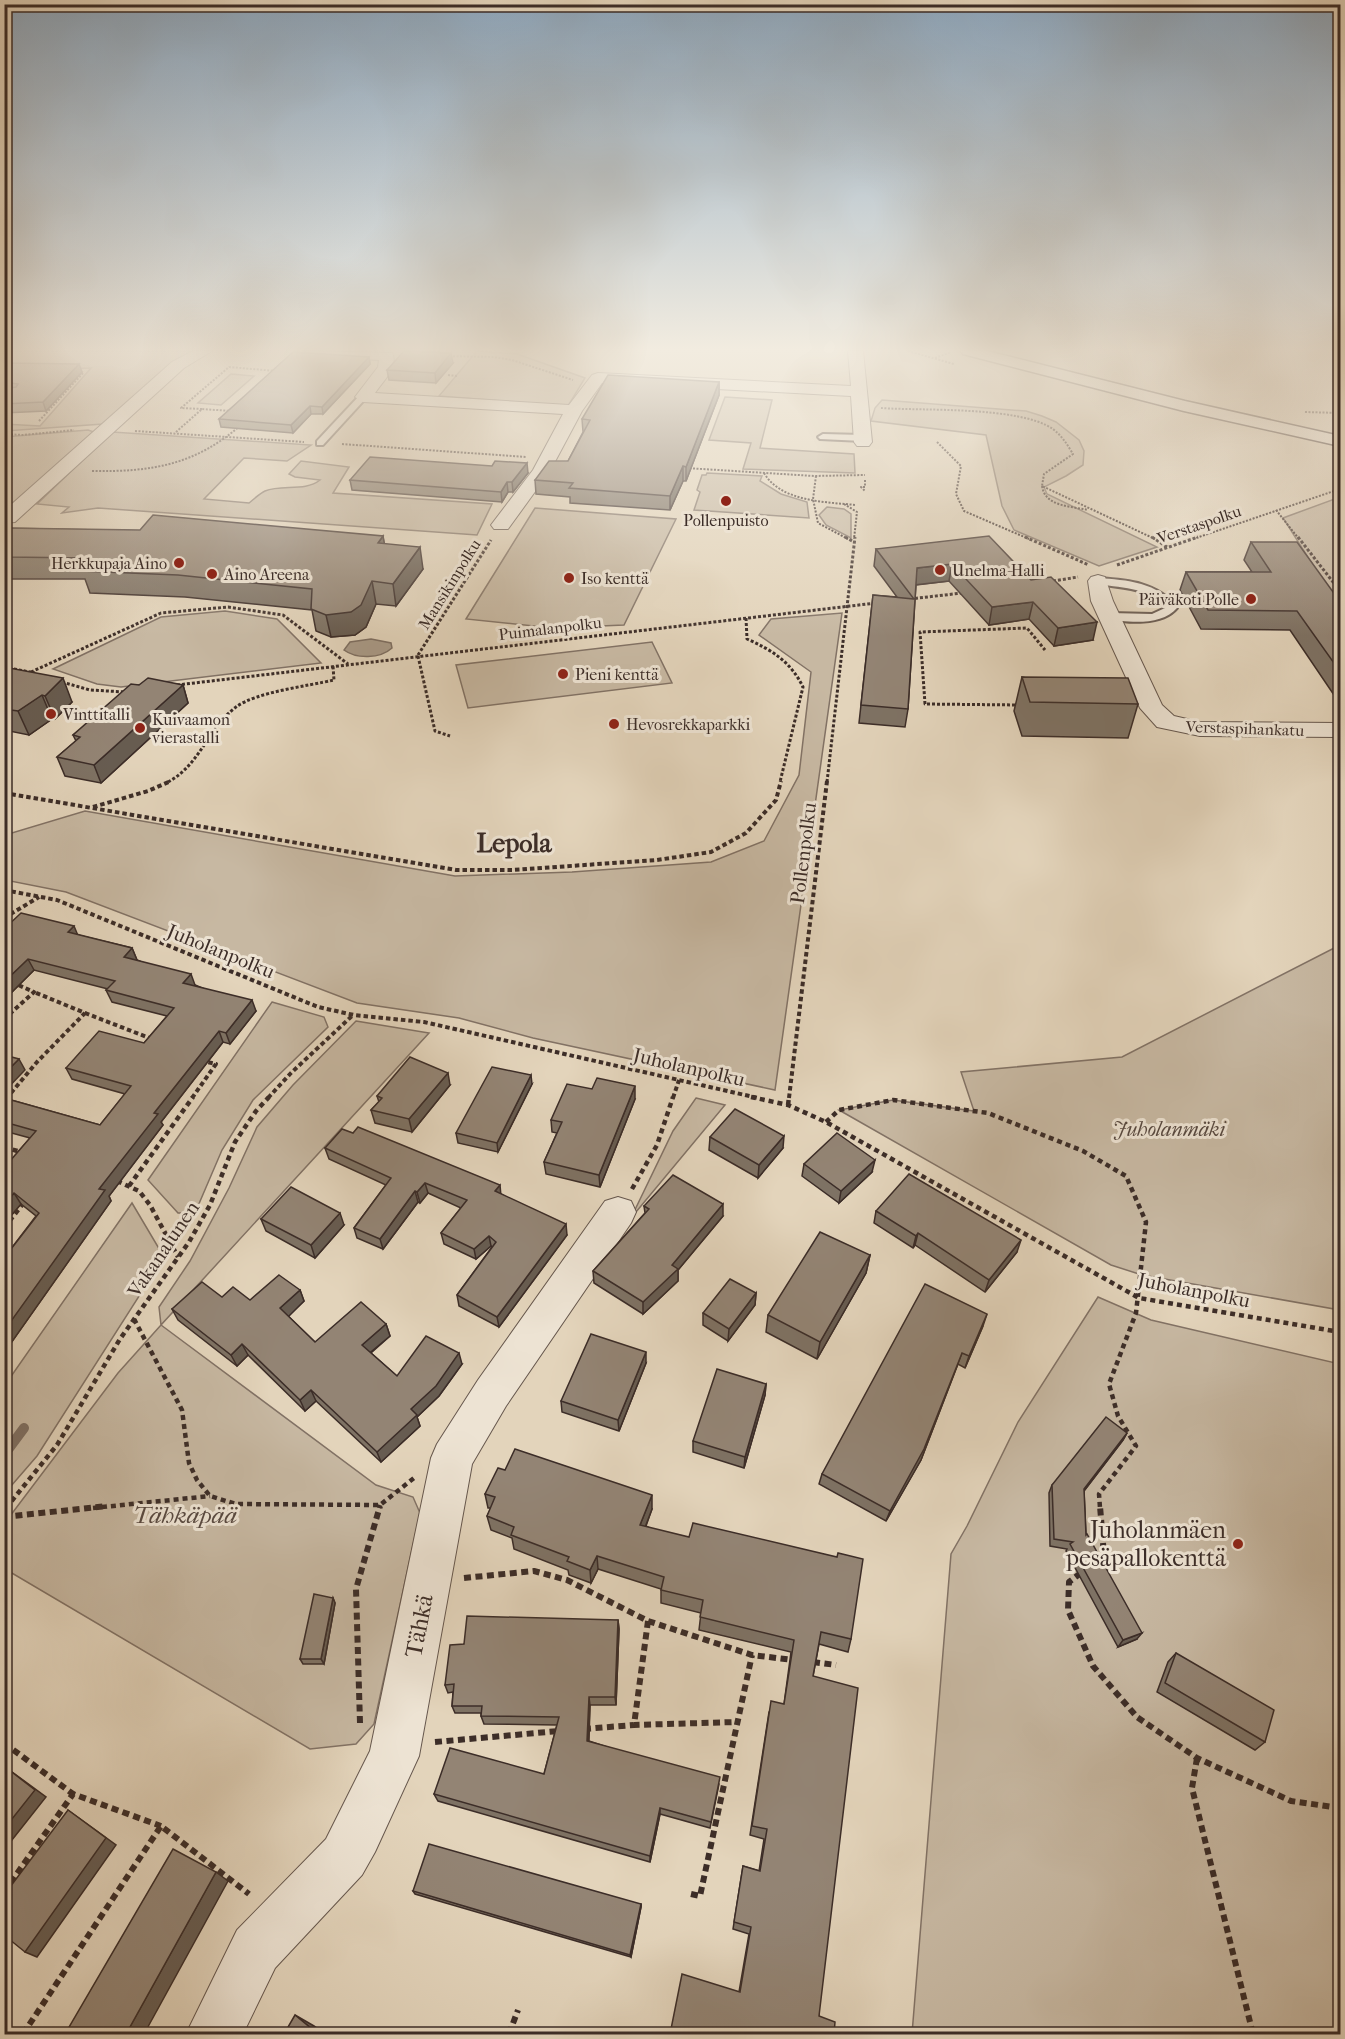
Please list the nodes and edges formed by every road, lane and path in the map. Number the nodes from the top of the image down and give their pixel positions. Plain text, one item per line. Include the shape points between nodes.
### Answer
1 (86, 446) edge
2 (213, 446) edge
3 (368, 446) edge
4 (554, 446) edge
5 (941, 446) edge
6 (1069, 446) edge
7 (548, 458) junction
8 (685, 468) edge
9 (61, 469) junction
10 (764, 473) junction
11 (865, 475) dead end
12 (816, 476) junction
13 (865, 480) dead end
14 (1042, 486) junction
15 (865, 487) dead end
16 (1341, 489) edge
17 (813, 499) junction
18 (844, 504) junction
19 (856, 505) dead end
20 (1092, 510) junction
21 (1276, 510) junction
22 (8, 518) dead end
23 (501, 525) joint
24 (854, 542) junction
25 (1167, 547) junction
26 (1095, 573) junction
27 (1047, 582) edge
28 (972, 591) edge
29 (1341, 591) edge
30 (904, 600) edge
31 (882, 602) edge
32 (848, 605) junction
33 (1110, 616) junction
34 (746, 618) junction
35 (1045, 650) dead end
36 (418, 656) junction
37 (349, 664) junction
38 (333, 666) junction
39 (4, 667) edge
40 (31, 672) junction
41 (40, 675) edge
42 (60, 681) edge
43 (175, 685) edge
44 (128, 691) edge
45 (1029, 705) edge
46 (1341, 730) edge
47 (450, 736) dead end
48 (4, 793) edge
49 (90, 808) junction
50 (4, 890) edge
51 (39, 897) junction
52 (4, 910) edge
53 (14, 912) junction
54 (4, 918) edge
55 (14, 982) edge
56 (34, 992) junction
57 (85, 1013) junction
58 (354, 1014) junction
59 (4, 1019) edge
60 (161, 1044) edge
61 (200, 1060) edge
62 (679, 1080) junction
63 (10, 1093) dead end
64 (788, 1105) junction
65 (826, 1122) junction
66 (4, 1147) edge
67 (27, 1153) edge
68 (115, 1180) edge
69 (129, 1186) junction
70 (22, 1205) edge
71 (618, 1212) joint
72 (4, 1228) edge
73 (178, 1257) junction
74 (1139, 1299) junction
75 (134, 1319) junction
76 (1341, 1332) edge
77 (452, 1458) junction
78 (210, 1496) junction
79 (380, 1506) junction
80 (4, 1511) edge
81 (4, 1517) edge
82 (1095, 1562) edge
83 (1086, 1569) edge
84 (428, 1582) junction
85 (648, 1621) junction
86 (752, 1655) junction
87 (836, 1665) dead end
88 (737, 1722) junction
89 (634, 1725) junction
90 (575, 1730) edge
91 (563, 1731) edge
92 (378, 1736) junction
93 (5, 1745) edge
94 (1197, 1758) junction
95 (73, 1794) junction
96 (1341, 1808) edge
97 (161, 1826) junction
98 (4, 1892) edge
99 (249, 1894) dead end
100 (691, 1894) dead end
101 (518, 2010) dead end
102 (22, 2034) edge
103 (214, 2034) edge
104 (509, 2034) edge
105 (1253, 2034) edge

1 - 9 street
2 - 9 path via 191,459 121,472
3 - 7 path
4 - 7 street
5 - 26 path via 961,466 954,490 964,511
6 - 14 path via 1073,454 1044,474
7 - 23 street
8 - 10 path
9 - 22 street
10 - 12 path
10 - 17 path via 776,488
11 - 12 path
12 - 17 path
13 - 15 path
14 - 20 path
14 - 20 path via 1050,502
16 - 21 path, Verstaspolku
17 - 18 path
17 - 24 path via 818,523
18 - 19 path
18 - 24 path, Pollenpolku via 857,512
20 - 25 path via 1124,522
21 - 25 path, Verstaspolku
21 - 29 path
23 - 36 path, Mansikinpolku
24 - 32 path, Pollenpolku
25 - 26 path, Verstaspolku
26 - 27 path
26 - 33 street, Verstaspihankatu
26 - 33 lane via 1151,591 1164,598 1171,608 1164,615
28 - 30 path
31 - 32 path, Puimalanpolku
32 - 34 path, Puimalanpolku
32 - 64 path, Pollenpolku
33 - 46 street, Verstaspihankatu via 1152,708 1166,722 1200,729
34 - 36 path, Puimalanpolku
34 - 49 path via 747,639 772,650 796,670 803,687 776,800 746,833 711,852 534,869 456,870
35 - 45 path via 1027,628 920,632 925,704
36 - 37 path, Puimalanpolku
36 - 47 path via 435,731
37 - 38 path, Puimalanpolku
37 - 40 path via 283,615 228,607 161,613
38 - 43 path, Puimalanpolku
38 - 49 path via 334,680 238,705 178,779
39 - 40 path
40 - 41 path
42 - 44 path via 90,690
48 - 49 path
50 - 51 path, Juholanpolku
51 - 53 path
51 - 58 path, Juholanpolku via 57,900 318,1007
52 - 53 path
53 - 54 path
55 - 56 path
56 - 57 path
56 - 59 path
57 - 60 path
57 - 63 path
58 - 62 path, Juholanpolku via 424,1022
58 - 73 path, Vakanalunen via 256,1111 235,1142 210,1205
61 - 69 path via 216,1064
62 - 64 path, Juholanpolku
62 - 71 path via 657,1145
64 - 65 path, Juholanpolku
65 - 74 path, Juholanpolku
65 - 74 path via 840,1110 893,1100 988,1113 1083,1151 1125,1176 1146,1222
66 - 67 path
68 - 69 path
69 - 73 path via 139,1191 150,1205
70 - 72 path
71 - 77 street, Tähkä via 492,1392
73 - 75 path, Vakanalunen
74 - 76 path, Juholanpolku
74 - 82 path via 1109,1384 1118,1416 1136,1446 1099,1494 1104,1555
75 - 78 path via 182,1410 189,1463
75 - 80 path, Vakanalunen via 57,1445
77 - 79 path via 427,1467
77 - 84 street, Tähkä
78 - 79 path via 236,1504
78 - 81 path
79 - 92 path via 356,1590
83 - 94 path via 1069,1582 1068,1610 1093,1666 1137,1718
84 - 85 path via 534,1571 567,1580
84 - 92 street, Tähkä
85 - 86 path
85 - 89 path
86 - 87 path
86 - 88 path
88 - 89 path
88 - 100 path via 700,1896
89 - 90 path
91 - 92 path
92 - 103 street, Tähkä via 394,1756 344,1857 256,1948
93 - 95 path
94 - 96 path via 1291,1801
94 - 105 path via 1192,1788
95 - 97 path
95 - 98 path
97 - 99 path
97 - 102 path
101 - 104 path

